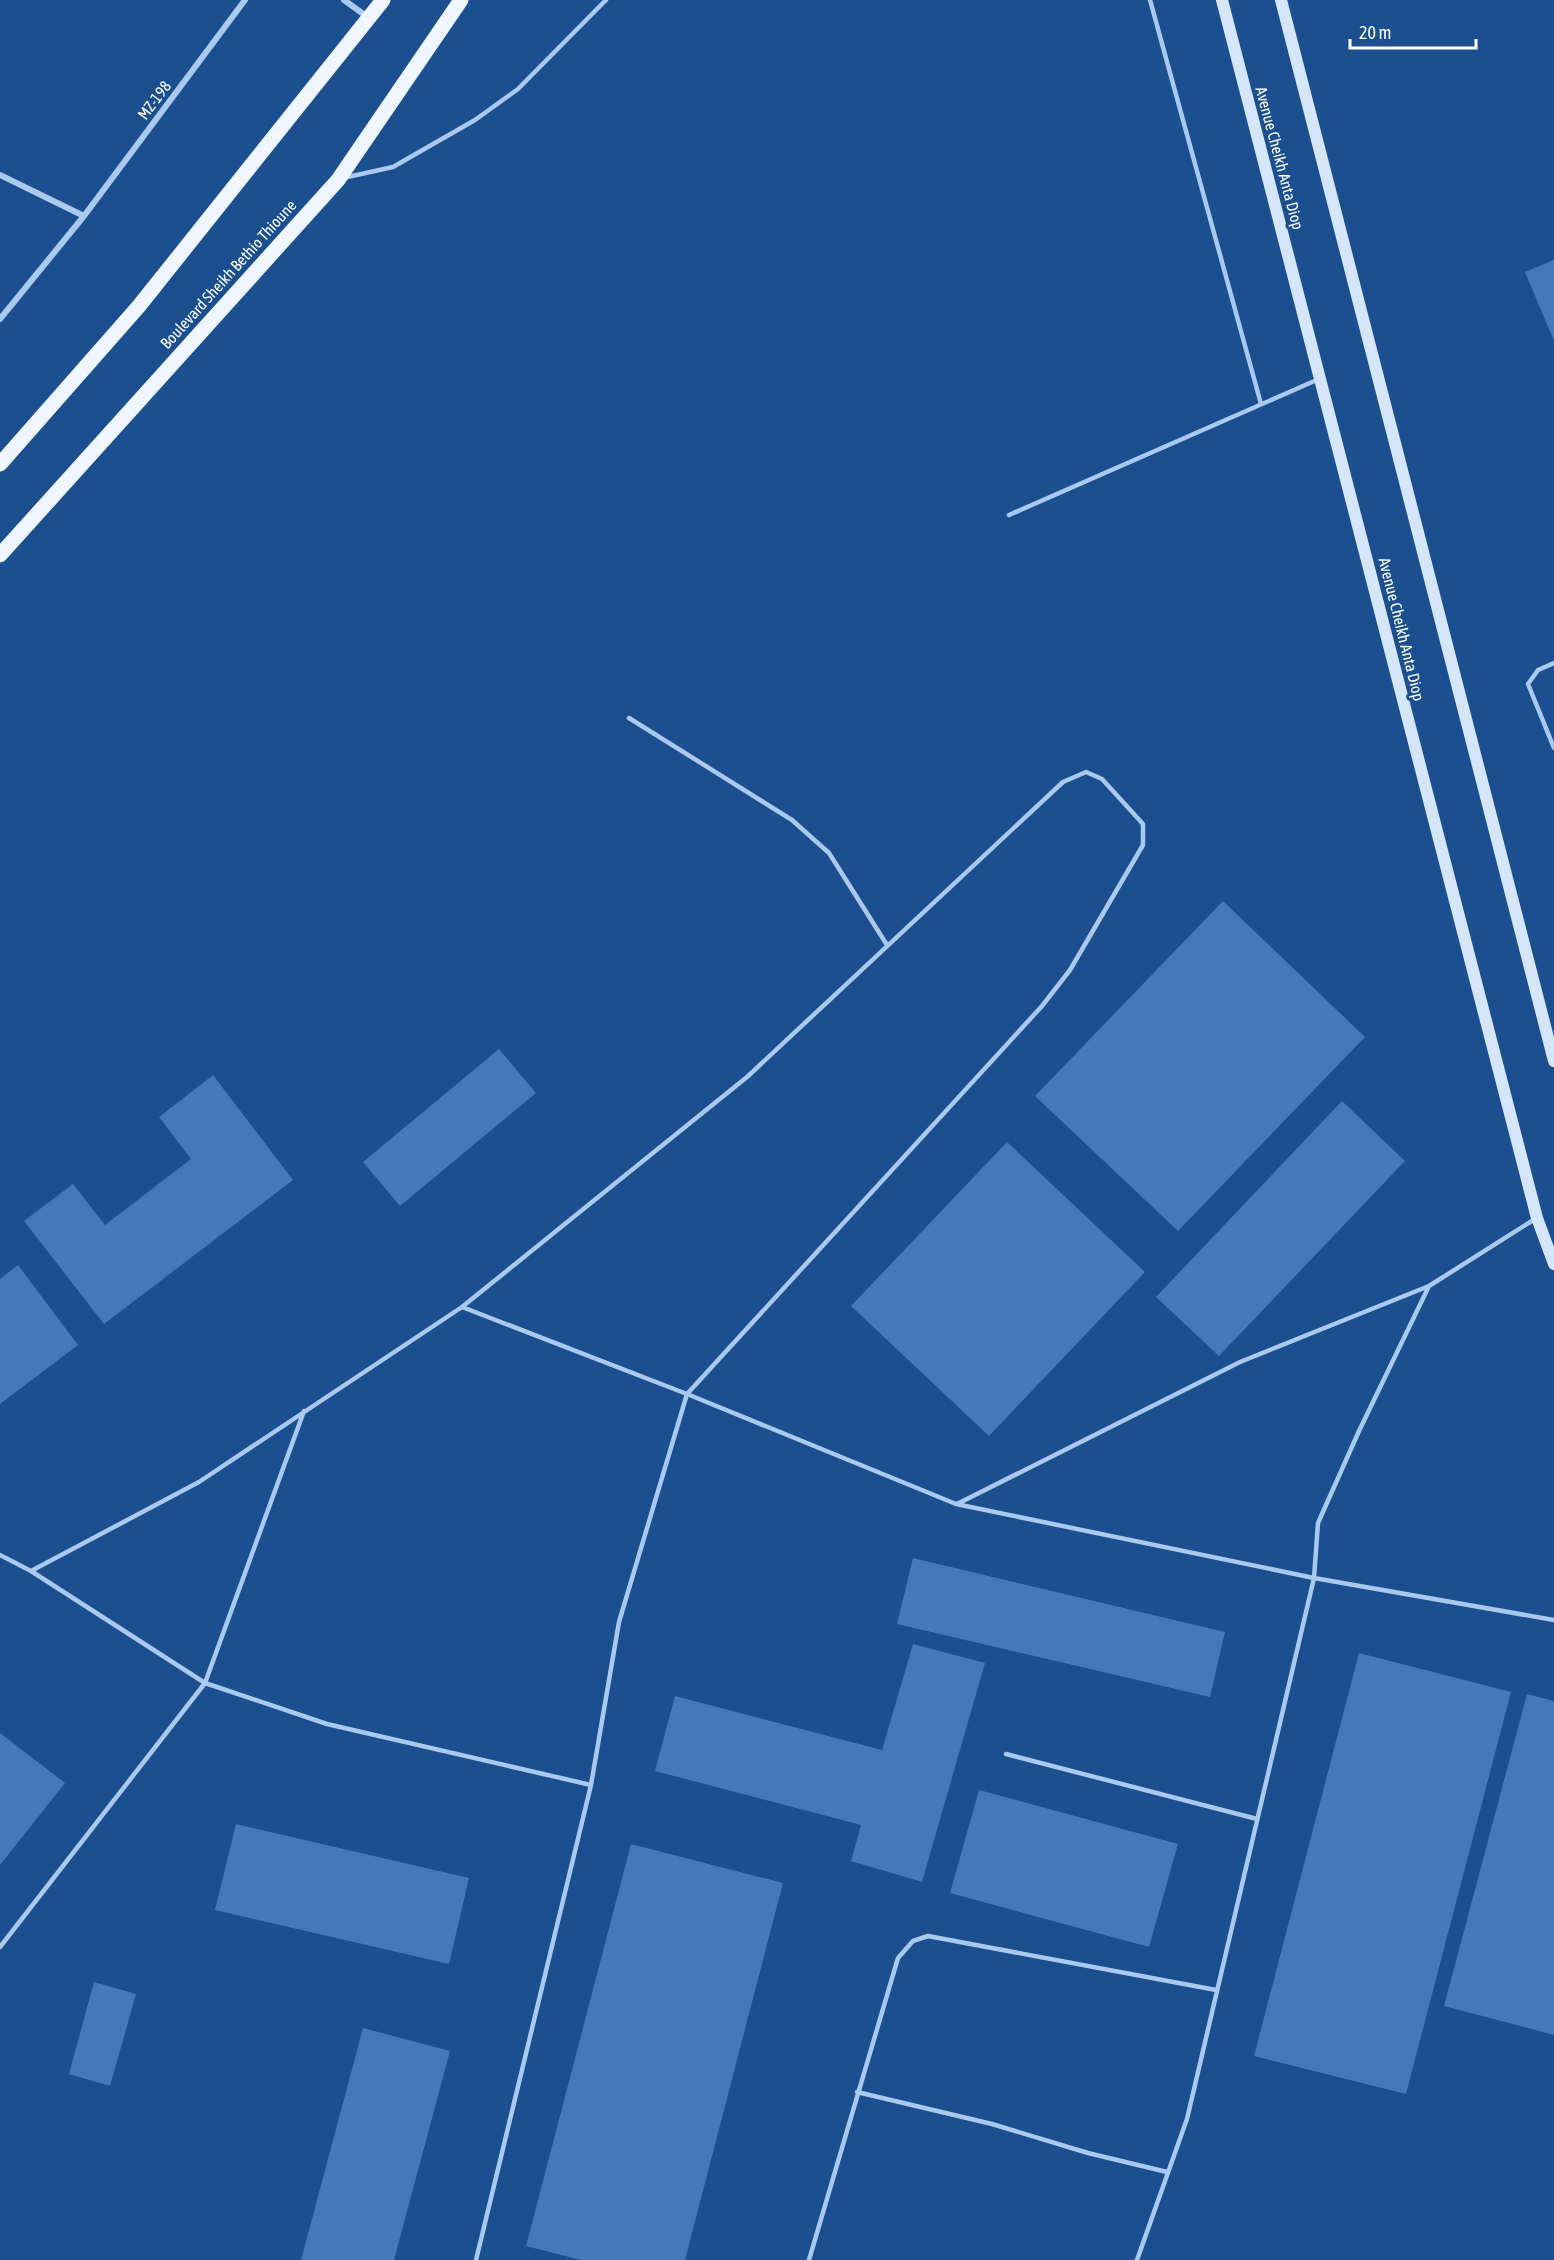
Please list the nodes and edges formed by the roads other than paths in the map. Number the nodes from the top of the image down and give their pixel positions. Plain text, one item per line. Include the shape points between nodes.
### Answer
1 (245, 0) edge
2 (344, 0) edge
3 (383, 0) edge
4 (461, 0) edge
5 (606, 0) edge
6 (1150, 0) edge
7 (1222, 0) edge
8 (1281, 0) edge
9 (369, 19) junction
10 (0, 175) edge
11 (338, 180) junction
12 (84, 216) junction
13 (0, 319) edge
14 (1321, 378) junction
15 (1261, 404) junction
16 (0, 464) edge
17 (1008, 515) dead end
18 (0, 555) edge
19 (1554, 663) edge
20 (629, 718) dead end
21 (1554, 748) edge
22 (887, 945) junction
23 (1554, 1061) edge
24 (1537, 1218) junction
25 (1554, 1264) edge
26 (1429, 1286) junction
27 (462, 1307) junction
28 (687, 1394) junction
29 (304, 1412) junction
30 (956, 1504) junction
31 (0, 1555) edge
32 (31, 1571) junction
33 (1314, 1578) junction
34 (1554, 1620) edge
35 (205, 1683) junction
36 (1006, 1754) dead end
37 (591, 1785) junction
38 (1257, 1819) junction
39 (0, 1947) edge
40 (1216, 1990) junction
41 (857, 2092) junction
42 (1167, 2172) junction
43 (478, 2260) edge
44 (809, 2260) edge
45 (1137, 2260) edge

1 - 12 street, MZ-198
2 - 9 street
3 - 9 main road
4 - 11 main road, Boulevard Sheikh Bethio Thioune
5 - 11 lane via 518,89 475,120 393,167
6 - 15 lane
7 - 14 street, Avenue Cheikh Anta Diop
8 - 23 street
9 - 16 main road via 140,306
10 - 12 street
11 - 18 main road, Boulevard Sheikh Bethio Thioune
12 - 13 street, MZ-198
14 - 15 lane
14 - 24 street, Avenue Cheikh Anta Diop
15 - 17 lane
19 - 21 lane via 1538,670 1528,684
20 - 22 lane via 792,820 822,846
22 - 27 lane via 747,1077
22 - 28 lane via 1063,782 1086,772 1102,779 1143,824 1143,845 1070,970 1042,1006
24 - 25 street, Avenue Cheikh Anta Diop
24 - 26 lane
26 - 30 lane via 1240,1362
26 - 33 lane via 1318,1523
27 - 28 lane
27 - 29 lane
28 - 30 lane
28 - 37 lane via 619,1622
29 - 32 lane via 199,1482
29 - 35 lane
30 - 33 lane
31 - 32 lane
32 - 35 lane
33 - 34 lane
33 - 38 lane
35 - 37 lane via 327,1724
35 - 39 lane
36 - 38 lane
37 - 43 lane
38 - 40 lane
40 - 41 lane via 928,1936 913,1941 898,1958
40 - 42 lane via 1187,2119
41 - 42 lane
41 - 44 lane
42 - 45 lane

